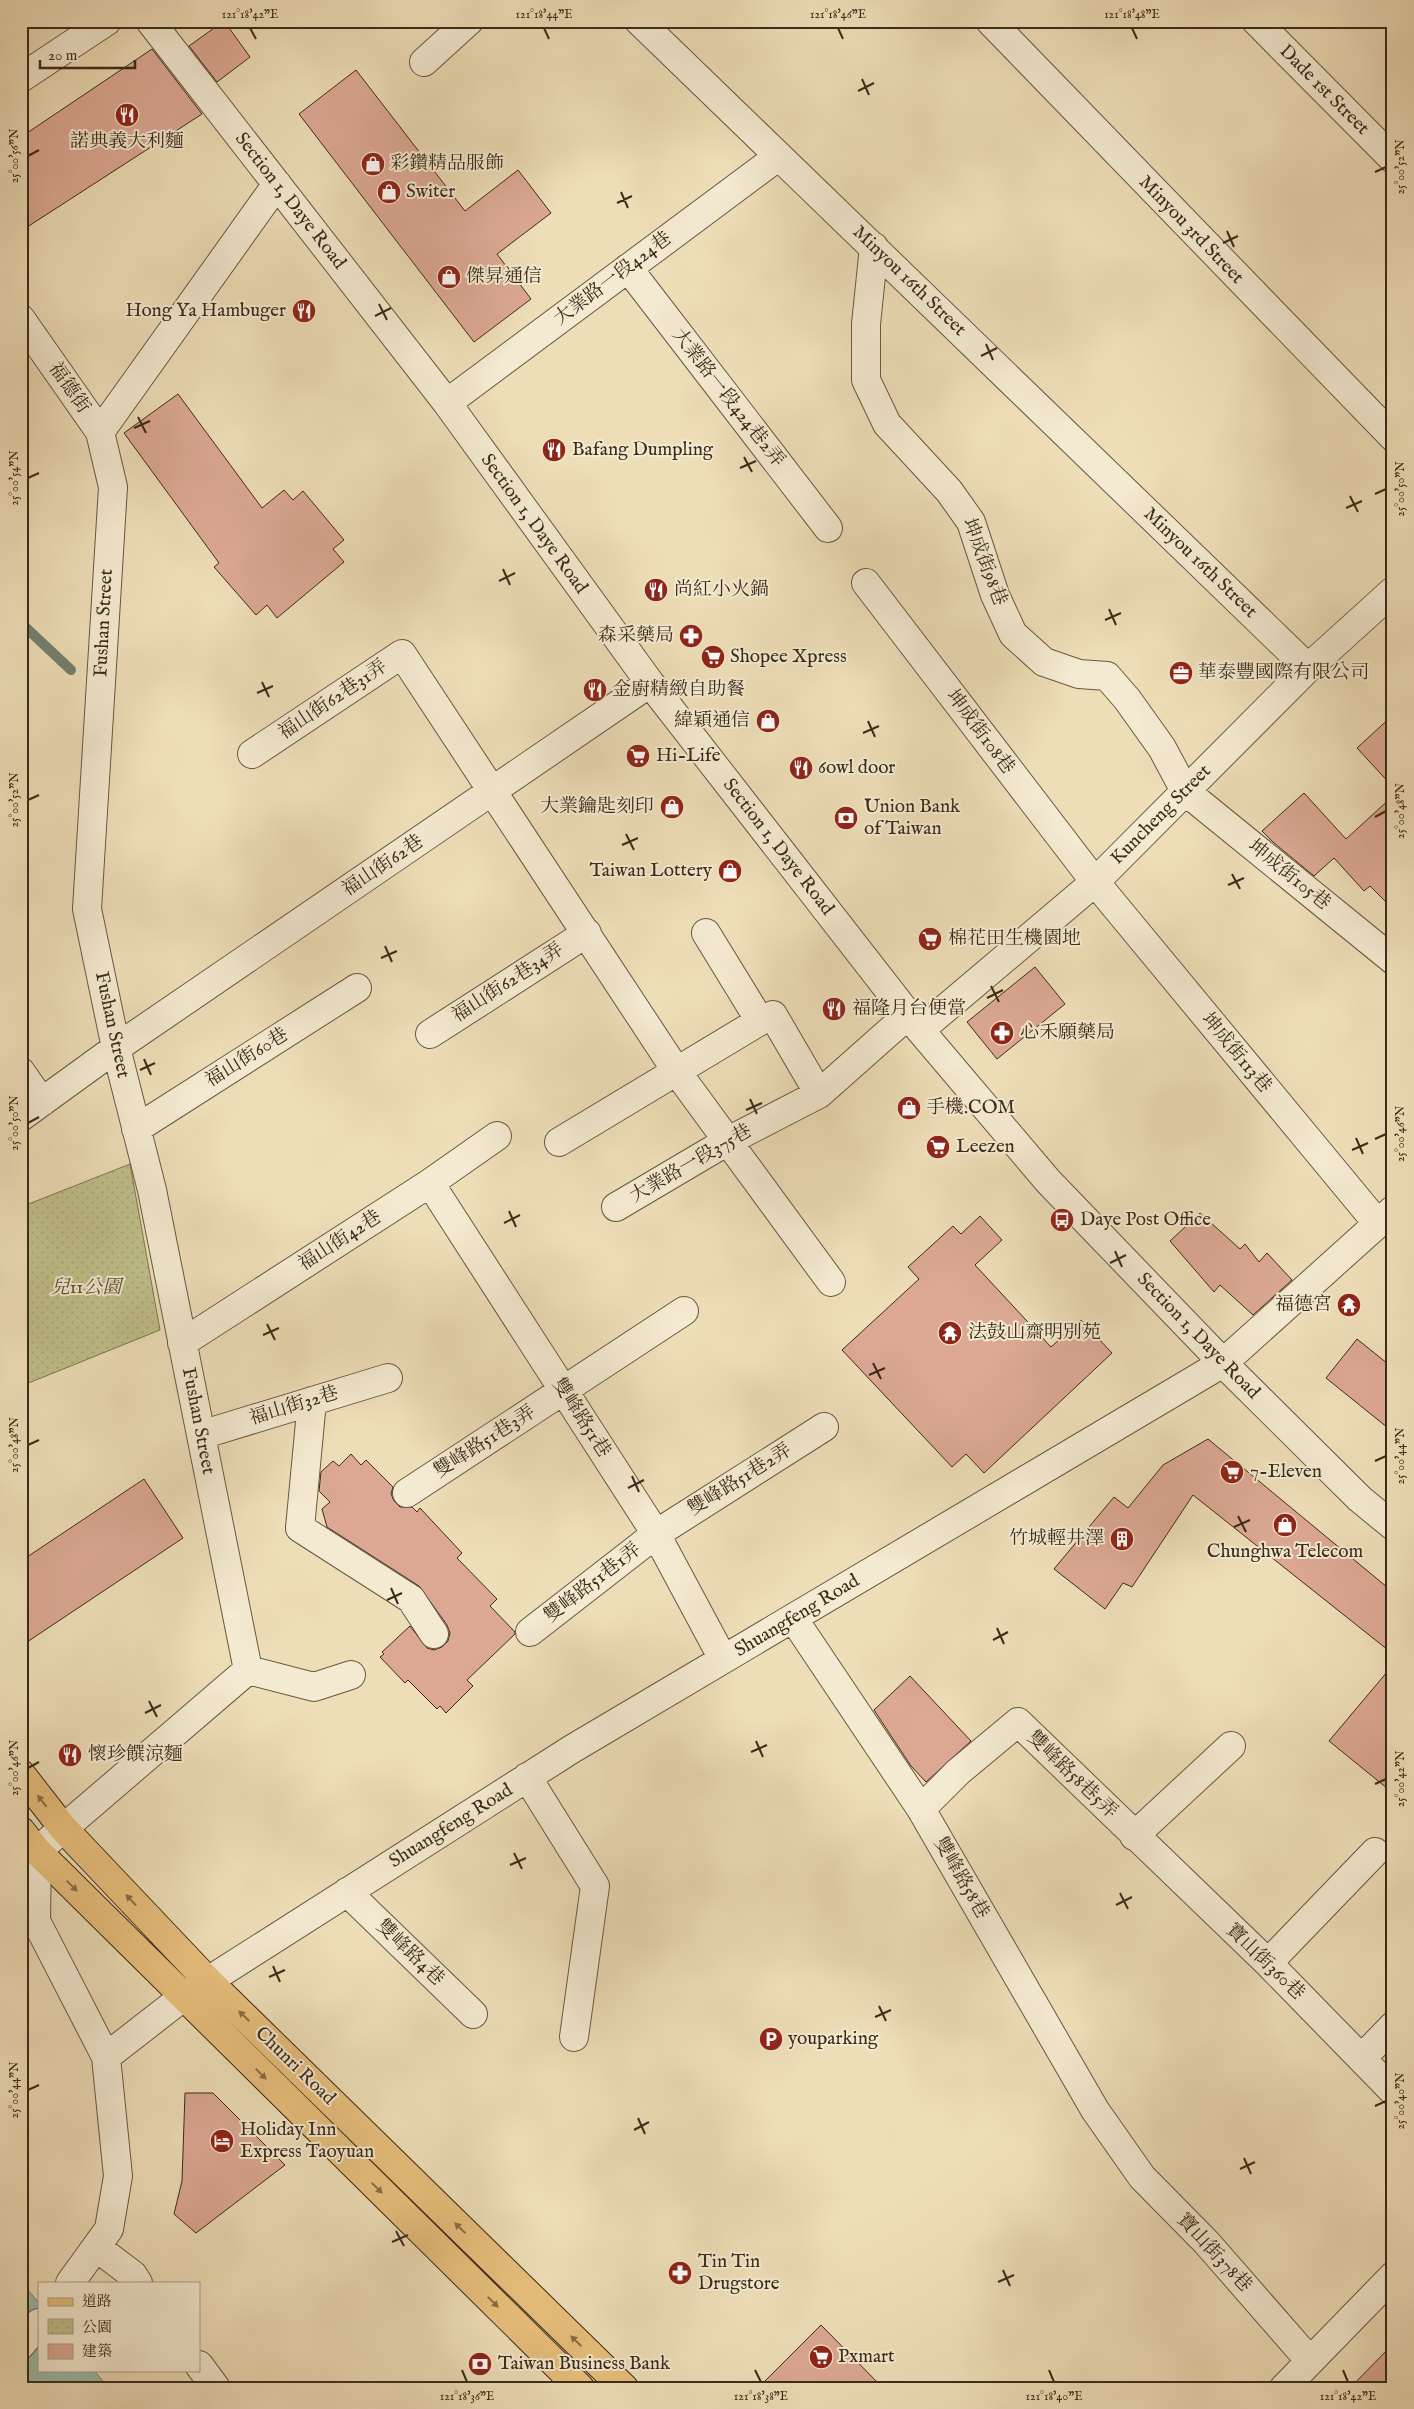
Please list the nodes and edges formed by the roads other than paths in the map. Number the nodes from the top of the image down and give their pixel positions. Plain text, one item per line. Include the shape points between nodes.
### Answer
1 (107, 21) edge
2 (150, 21) edge
3 (469, 21) edge
4 (638, 21) edge
5 (990, 21) edge
6 (1258, 22) edge
7 (424, 62) dead end
8 (21, 78) edge
9 (779, 156) junction
10 (1393, 159) edge
11 (277, 184) junction
12 (874, 247) junction
13 (628, 268) junction
14 (21, 319) edge
15 (447, 403) junction
16 (100, 432) junction
17 (1393, 437) edge
18 (828, 528) dead end
19 (866, 583) dead end
20 (1393, 591) edge
21 (1308, 668) junction
22 (650, 683) junction
23 (252, 754) dead end
24 (1185, 790) junction
25 (492, 792) junction
26 (1095, 882) junction
27 (587, 933) junction
28 (706, 933) dead end
29 (1393, 960) edge
30 (357, 988) dead end
31 (760, 1021) junction
32 (914, 1023) junction
33 (430, 1034) dead end
34 (116, 1048) junction
35 (21, 1072) edge
36 (677, 1072) junction
37 (819, 1094) junction
38 (31, 1109) edge
39 (136, 1129) junction
40 (496, 1136) dead end
41 (559, 1142) dead end
42 (726, 1142) junction
43 (430, 1183) junction
44 (616, 1207) dead end
45 (1385, 1217) edge
46 (832, 1282) dead end
47 (684, 1311) dead end
48 (182, 1343) junction
49 (1223, 1363) junction
50 (388, 1378) dead end
51 (564, 1390) junction
52 (312, 1401) junction
53 (824, 1427) dead end
54 (201, 1435) junction
55 (407, 1493) dead end
56 (1393, 1526) edge
57 (656, 1534) junction
58 (792, 1618) junction
59 (530, 1632) dead end
60 (434, 1634) dead end
61 (723, 1659) junction
62 (248, 1670) junction
63 (352, 1675) dead end
64 (1231, 1746) dead end
65 (21, 1774) edge
66 (527, 1778) junction
67 (921, 1809) junction
68 (64, 1828) junction
69 (1134, 1836) junction
70 (29, 1841) edge
71 (1375, 1852) dead end
72 (347, 1892) junction
73 (29, 1912) edge
74 (1268, 1963) junction
75 (208, 1981) junction
76 (183, 1997) junction
77 (473, 2014) dead end
78 (1393, 2026) edge
79 (574, 2037) dead end
80 (106, 2057) junction
81 (1362, 2058) junction
82 (1393, 2091) edge
83 (1119, 2145) joint
84 (96, 2247) junction
85 (1393, 2276) edge
86 (71, 2282) edge
87 (137, 2282) edge
88 (38, 2324) edge
89 (21, 2345) edge
90 (1310, 2361) junction
91 (200, 2365) edge
92 (216, 2388) edge
93 (580, 2388) edge
94 (624, 2388) edge
95 (1284, 2388) edge

1 - 8 street
2 - 11 street, Section 1, Daye Road
3 - 7 street
4 - 9 street, Minyou 16th Street
5 - 17 street, Minyou 3rd Street
6 - 10 street, Dade 1st Street
9 - 12 street, Minyou 16th Street
9 - 13 street, 大業路一段424巷
11 - 15 street, Section 1, Daye Road
11 - 16 street
12 - 21 street, Minyou 16th Street
12 - 24 street, 坤成街98巷 via 866,324 866,380 887,424 949,491 971,522 995,595 1013,634 1044,662 1079,674 1107,676 1162,748
13 - 15 street, 大業路一段424巷
13 - 18 street, 大業路一段424巷2弄
14 - 16 street, 福德街
15 - 22 street, Section 1, Daye Road
16 - 34 street, Fushan Street via 113,487 87,909
19 - 26 street, 坤成街108巷
20 - 21 street, Kuncheng Street
21 - 24 street, Kuncheng Street
22 - 25 street, 福山街62巷
22 - 32 street, Section 1, Daye Road
23 - 25 street, 福山街62巷31弄 via 402,654
24 - 26 street, Kuncheng Street
24 - 29 street, 坤成街105巷
25 - 27 street
25 - 34 street, 福山街62巷
26 - 32 street, Kuncheng Street
26 - 45 street, 坤成街113巷
27 - 33 street, 福山街62巷34弄
27 - 36 street
28 - 31 street
30 - 39 street, 福山街60巷
31 - 36 street
31 - 37 street via 773,1015
32 - 37 street, 大業路一段375巷
32 - 49 street, Section 1, Daye Road via 1048,1181
34 - 38 street, 福山街62巷
34 - 39 street, Fushan Street
35 - 38 street
36 - 41 street
36 - 42 street
37 - 42 street, 大業路一段375巷
39 - 48 street, Fushan Street via 152,1190
40 - 43 street, 福山街42巷
42 - 44 street, 大業路一段375巷
42 - 46 street
43 - 48 street, 福山街42巷
43 - 51 street, 雙峰路51巷
45 - 49 street, Shuangfeng Road
47 - 51 street, 雙峰路51巷3弄
48 - 54 street, Fushan Street
49 - 56 street, Section 1, Daye Road via 1360,1499
49 - 58 street, Shuangfeng Road
50 - 52 street, 福山街32巷
51 - 55 street, 雙峰路51巷3弄
51 - 57 street, 雙峰路51巷
52 - 54 street, 福山街32巷
52 - 60 street via 300,1528 411,1599
53 - 57 street, 雙峰路51巷2弄
54 - 62 street, Fushan Street
57 - 59 street, 雙峰路51巷1弄
57 - 61 street, 雙峰路51巷
58 - 61 street, Shuangfeng Road
58 - 67 street, 雙峰路58巷
61 - 66 street, Shuangfeng Road
62 - 63 street via 314,1687
62 - 68 street
64 - 69 street
68 -> 65 main road, Chunri Road
66 - 72 street, Shuangfeng Road
66 - 79 street via 595,1886
67 - 69 street, 雙峰路58巷5弄 via 958,1772 1018,1722
67 - 83 street, 雙峰路58巷 via 1095,2110
68 - 70 street
75 -> 68 main road, Chunri Road
69 - 74 street, 寶山街360巷
70 - 73 street
70 -> 76 main road, Chunri Road
71 - 74 street
72 - 75 street, Shuangfeng Road
72 - 77 street, 雙峰路4巷
73 - 80 street
74 - 81 street, 寶山街360巷
75 - 76 street, Shuangfeng Road
94 -> 75 main road, Chunri Road
76 - 80 street, Shuangfeng Road
76 -> 93 main road, Chunri Road
78 - 81 street
80 - 84 street via 118,2176 109,2228
81 - 82 street, 寶山街360巷
83 - 90 street, 寶山街378巷 via 1142,2177 1207,2243
84 - 86 street
84 - 87 street via 133,2275
85 - 90 street
88 - 89 street
90 - 95 street
91 - 92 street

